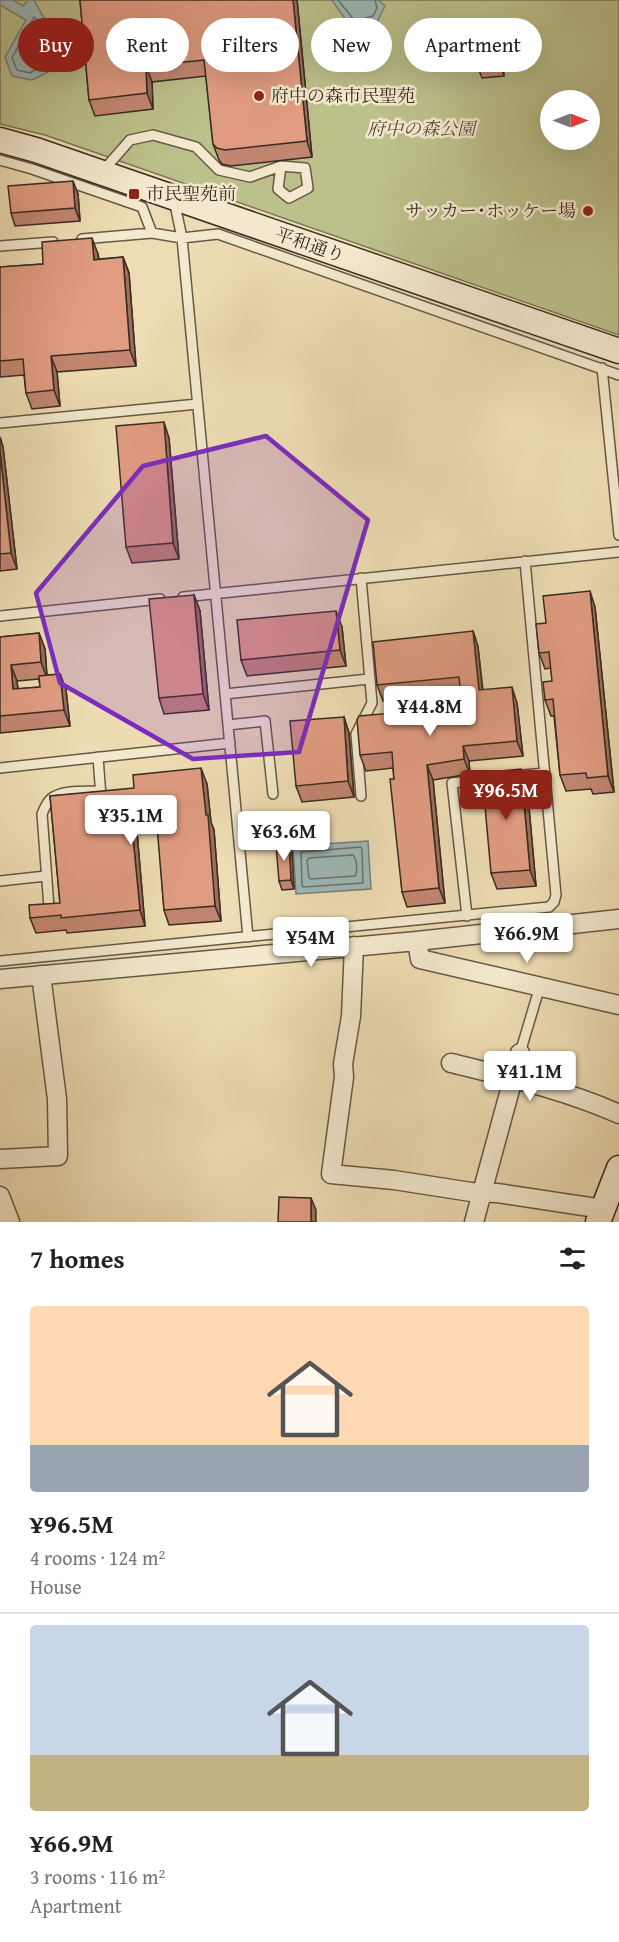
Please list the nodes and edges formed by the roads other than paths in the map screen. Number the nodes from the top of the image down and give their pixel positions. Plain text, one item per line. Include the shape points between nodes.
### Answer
1 (0, 140) edge
2 (0, 160) edge
3 (281, 166) dead end
4 (102, 173) junction
5 (174, 198) junction
6 (152, 233) junction
7 (182, 238) junction
8 (70, 240) edge
9 (59, 241) edge
10 (0, 246) edge
11 (611, 359) edge
12 (619, 375) edge
13 (198, 404) junction
14 (0, 423) edge
15 (619, 535) edge
16 (619, 552) edge
17 (525, 561) junction
18 (361, 578) junction
19 (216, 593) junction
20 (0, 616) edge
21 (369, 679) junction
22 (225, 694) junction
23 (228, 724) junction
24 (230, 743) junction
25 (98, 758) junction
26 (0, 768) edge
27 (545, 773) junction
28 (273, 794) dead end
29 (361, 796) dead end
30 (46, 876) junction
31 (0, 881) edge
32 (49, 908) edge
33 (467, 916) junction
34 (619, 919) edge
35 (248, 937) junction
36 (417, 940) junction
37 (354, 946) junction
38 (0, 961) edge
39 (40, 975) junction
40 (0, 979) edge
41 (540, 986) junction
42 (619, 1005) edge
43 (520, 1053) joint
44 (451, 1063) dead end
45 (513, 1078) junction
46 (619, 1114) edge
47 (0, 1159) edge
48 (617, 1178) edge
49 (481, 1192) junction
50 (0, 1196) edge
51 (601, 1216) edge
52 (10, 1222) edge
53 (474, 1222) edge

1 - 4 street, 平和通り
2 - 6 lane via 142,207
3 - 4 lane via 250,177 219,170 196,147 153,135 130,140
4 - 5 street, 平和通り
5 - 7 lane
5 - 11 street, 平和通り
6 - 7 lane
6 - 8 lane
7 - 11 lane via 218,234
7 - 13 lane
9 - 10 lane
11 - 12 lane
11 - 15 lane
13 - 14 lane
13 - 19 lane
16 - 17 lane
17 - 18 lane
17 - 27 lane
18 - 19 lane
18 - 21 lane
19 - 20 lane
19 - 22 lane
21 - 22 lane
21 - 29 lane via 372,703 356,734
22 - 23 lane
23 - 24 lane
23 - 28 lane via 265,721
24 - 25 lane
24 - 35 lane
25 - 26 lane
25 - 30 lane via 101,795 64,794 46,804 42,814
27 - 33 lane via 554,902 540,909
27 - 33 lane via 452,783
30 - 31 lane
30 - 32 lane
33 - 35 lane
34 - 36 street
35 - 38 lane
36 - 37 street
36 - 41 street via 420,959
37 - 39 street
37 - 49 street via 351,1016 332,1174
39 - 40 street
39 - 47 street via 57,1099 58,1156
41 - 42 street
41 - 43 lane
43 - 45 street
44 - 45 street
45 - 46 street
45 - 49 street
48 - 51 street
49 - 51 street
49 - 53 street
50 - 52 street

